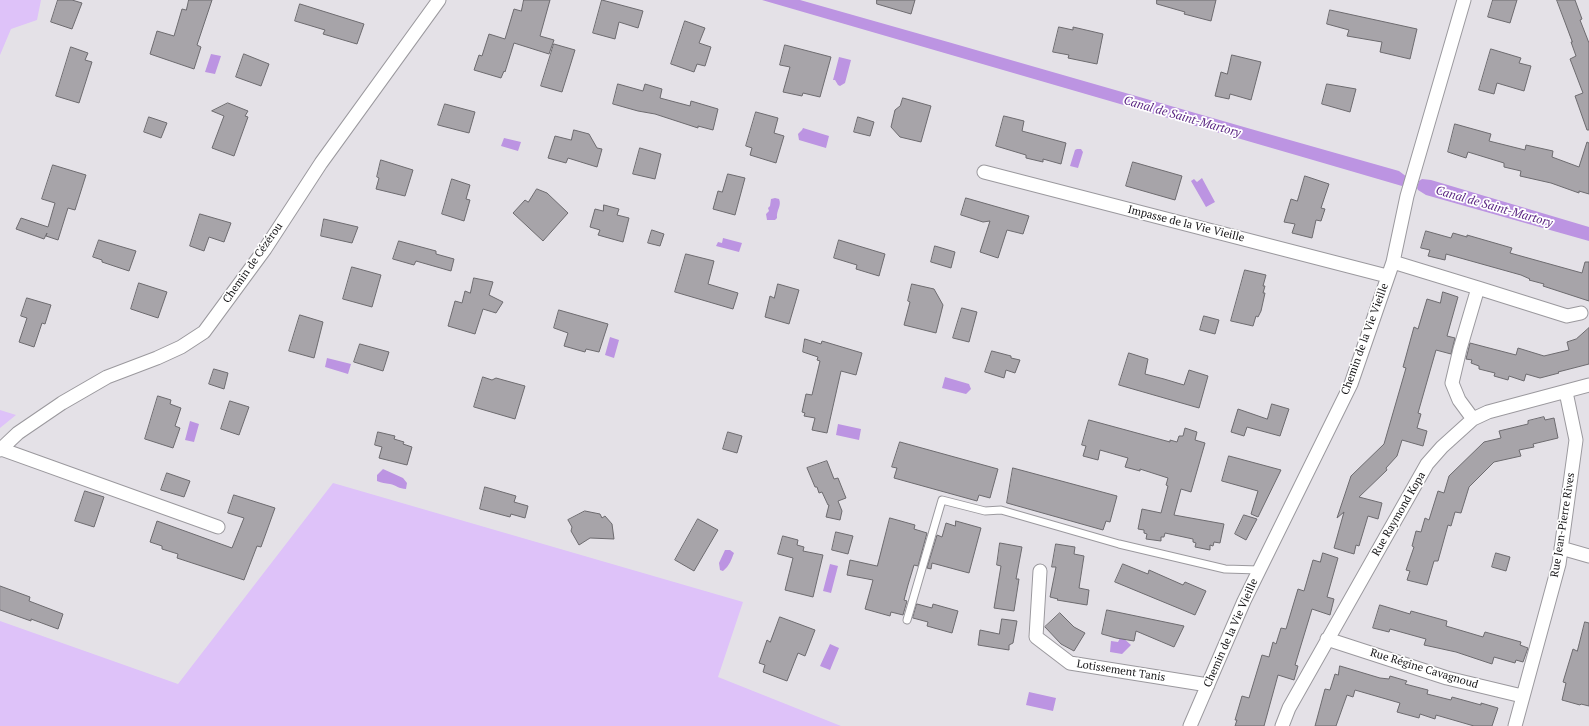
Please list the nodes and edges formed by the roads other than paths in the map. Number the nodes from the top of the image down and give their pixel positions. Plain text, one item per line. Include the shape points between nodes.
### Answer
1 (439, 0) edge
2 (1464, 0) edge
3 (984, 172) dead end
4 (1393, 262) junction
5 (1387, 276) junction
6 (1478, 288) junction
7 (1581, 313) dead end
8 (1589, 386) edge
9 (1566, 392) junction
10 (1473, 419) junction
11 (0, 450) edge
12 (218, 527) dead end
13 (1561, 548) junction
14 (1589, 556) edge
15 (1259, 570) junction
16 (1040, 571) dead end
17 (907, 620) dead end
18 (1327, 639) junction
19 (1208, 685) junction
20 (1522, 696) junction
21 (1190, 726) edge
22 (1282, 726) edge
23 (1515, 726) edge

1 - 11 street, Chemin de Cézérou via 321,163 265,249 204,332 181,347 107,377 68,399 18,433
2 - 4 street, Chemin de la Vie Vieille via 1411,183
3 - 5 street, Impasse de la Vie Vieille
4 - 5 street, Chemin de la Vie Vieille
4 - 6 street
5 - 15 street, Chemin de la Vie Vieille via 1351,384
6 - 7 street via 1567,316
6 - 10 street via 1452,383 1459,400
8 - 9 street, Rue Raymond Kopa
9 - 10 street, Rue Raymond Kopa via 1488,412
9 - 13 street, Rue Jean-Pierre Rives via 1576,440
10 - 18 street, Rue Raymond Kopa via 1442,447 1428,464
11 - 12 street
13 - 14 street
13 - 20 street, Rue Jean-Pierre Rives via 1559,564
15 - 17 lane via 1225,569 1119,544 1001,510 985,512 942,500
15 - 19 street, Chemin de la Vie Vieille
16 - 19 street, Lotissement Tanis via 1036,637 1070,663
18 - 20 street, Rue Régine Cavagnoud via 1448,678
18 - 22 street, Rue Raymond Kopa via 1289,708
19 - 21 street, Chemin de la Vie Vieille
20 - 23 street, Rue Jean-Pierre Rives

